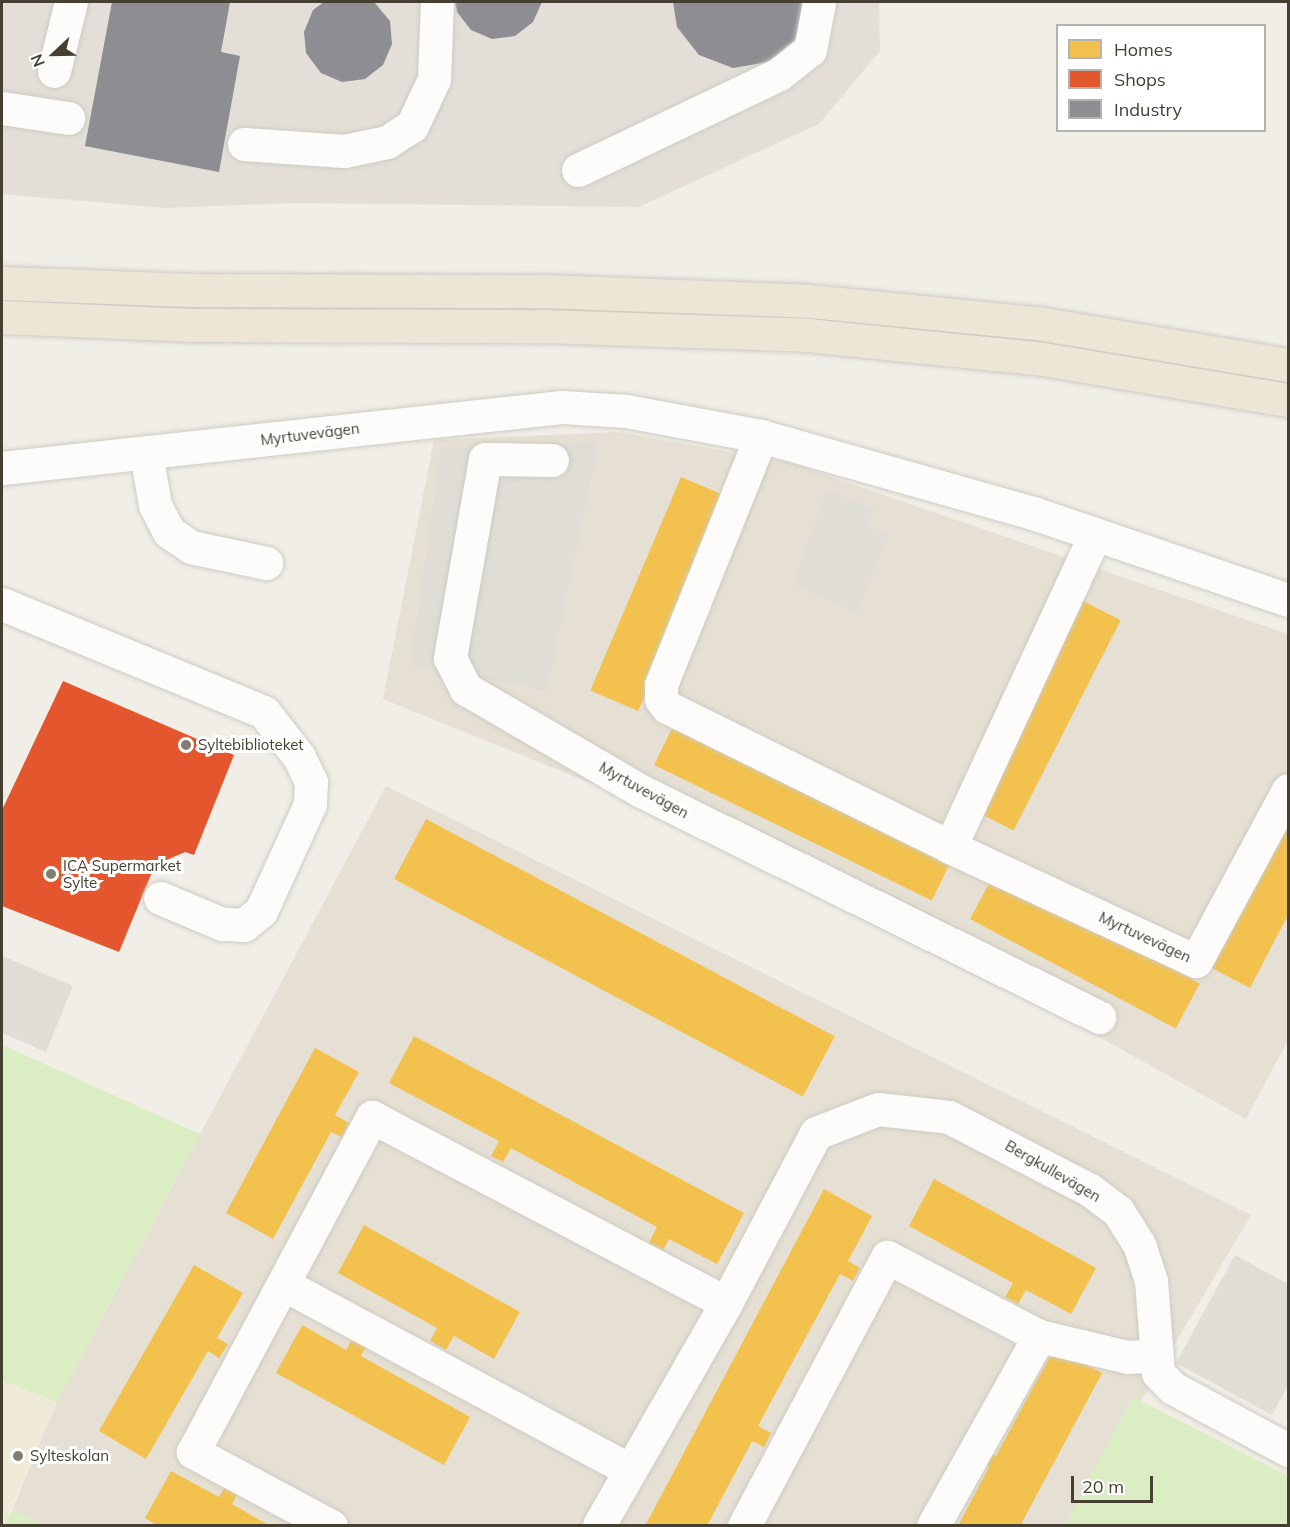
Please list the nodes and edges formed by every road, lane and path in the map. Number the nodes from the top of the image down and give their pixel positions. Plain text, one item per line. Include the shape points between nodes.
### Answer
1 (71, 2) edge
2 (437, 2) edge
3 (819, 2) edge
4 (54, 71) dead end
5 (2, 108) edge
6 (68, 118) dead end
7 (244, 144) dead end
8 (578, 170) dead end
9 (2, 283) edge
10 (2, 317) edge
11 (1288, 364) edge
12 (1288, 400) edge
13 (761, 436) junction
14 (146, 453) junction
15 (552, 460) dead end
16 (2, 468) edge
17 (1095, 534) junction
18 (266, 563) dead end
19 (1288, 600) edge
20 (2, 603) edge
21 (1288, 790) edge
22 (950, 847) junction
23 (159, 898) dead end
24 (1099, 1017) dead end
25 (283, 1284) junction
26 (726, 1302) junction
27 (1039, 1336) junction
28 (1154, 1355) junction
29 (1288, 1450) edge
30 (630, 1470) junction
31 (599, 1525) edge
32 (331, 1526) edge
33 (744, 1526) edge
34 (933, 1526) edge

1 - 4 street
2 - 7 street via 434,79 412,126 387,142 344,151
3 - 8 street via 810,50 779,74
5 - 6 street
9 - 11 highway via 190,290 542,291 810,301 1043,324
10 - 12 highway via 190,325 543,326 808,335 1043,359
13 - 14 street, Myrtuvevägen via 626,411 562,407
13 - 17 street, Myrtuvevägen
13 - 22 street, Myrtuvevägen via 661,685 661,699 667,707
14 - 16 street, Myrtuvevägen
14 - 18 street via 155,505 169,532 191,547
15 - 24 street, Myrtuvevägen via 485,459 450,658 466,689 641,791
17 - 19 street, Myrtuvevägen
17 - 22 street
20 - 23 street via 264,712 299,757 311,782 310,804 261,910 244,925 222,924
21 - 22 street, Myrtuvevägen via 1196,961
25 - 26 street via 372,1117
25 - 30 street
25 - 32 street via 193,1452
26 - 28 street, Bergkullevägen via 816,1133 878,1109 949,1117 1090,1190 1118,1211 1139,1244 1151,1281
26 - 30 street
27 - 28 street via 1128,1357
27 - 33 street via 887,1257
27 - 34 street
28 - 29 street, Bergkullevägen via 1158,1373 1173,1388
30 - 31 street

